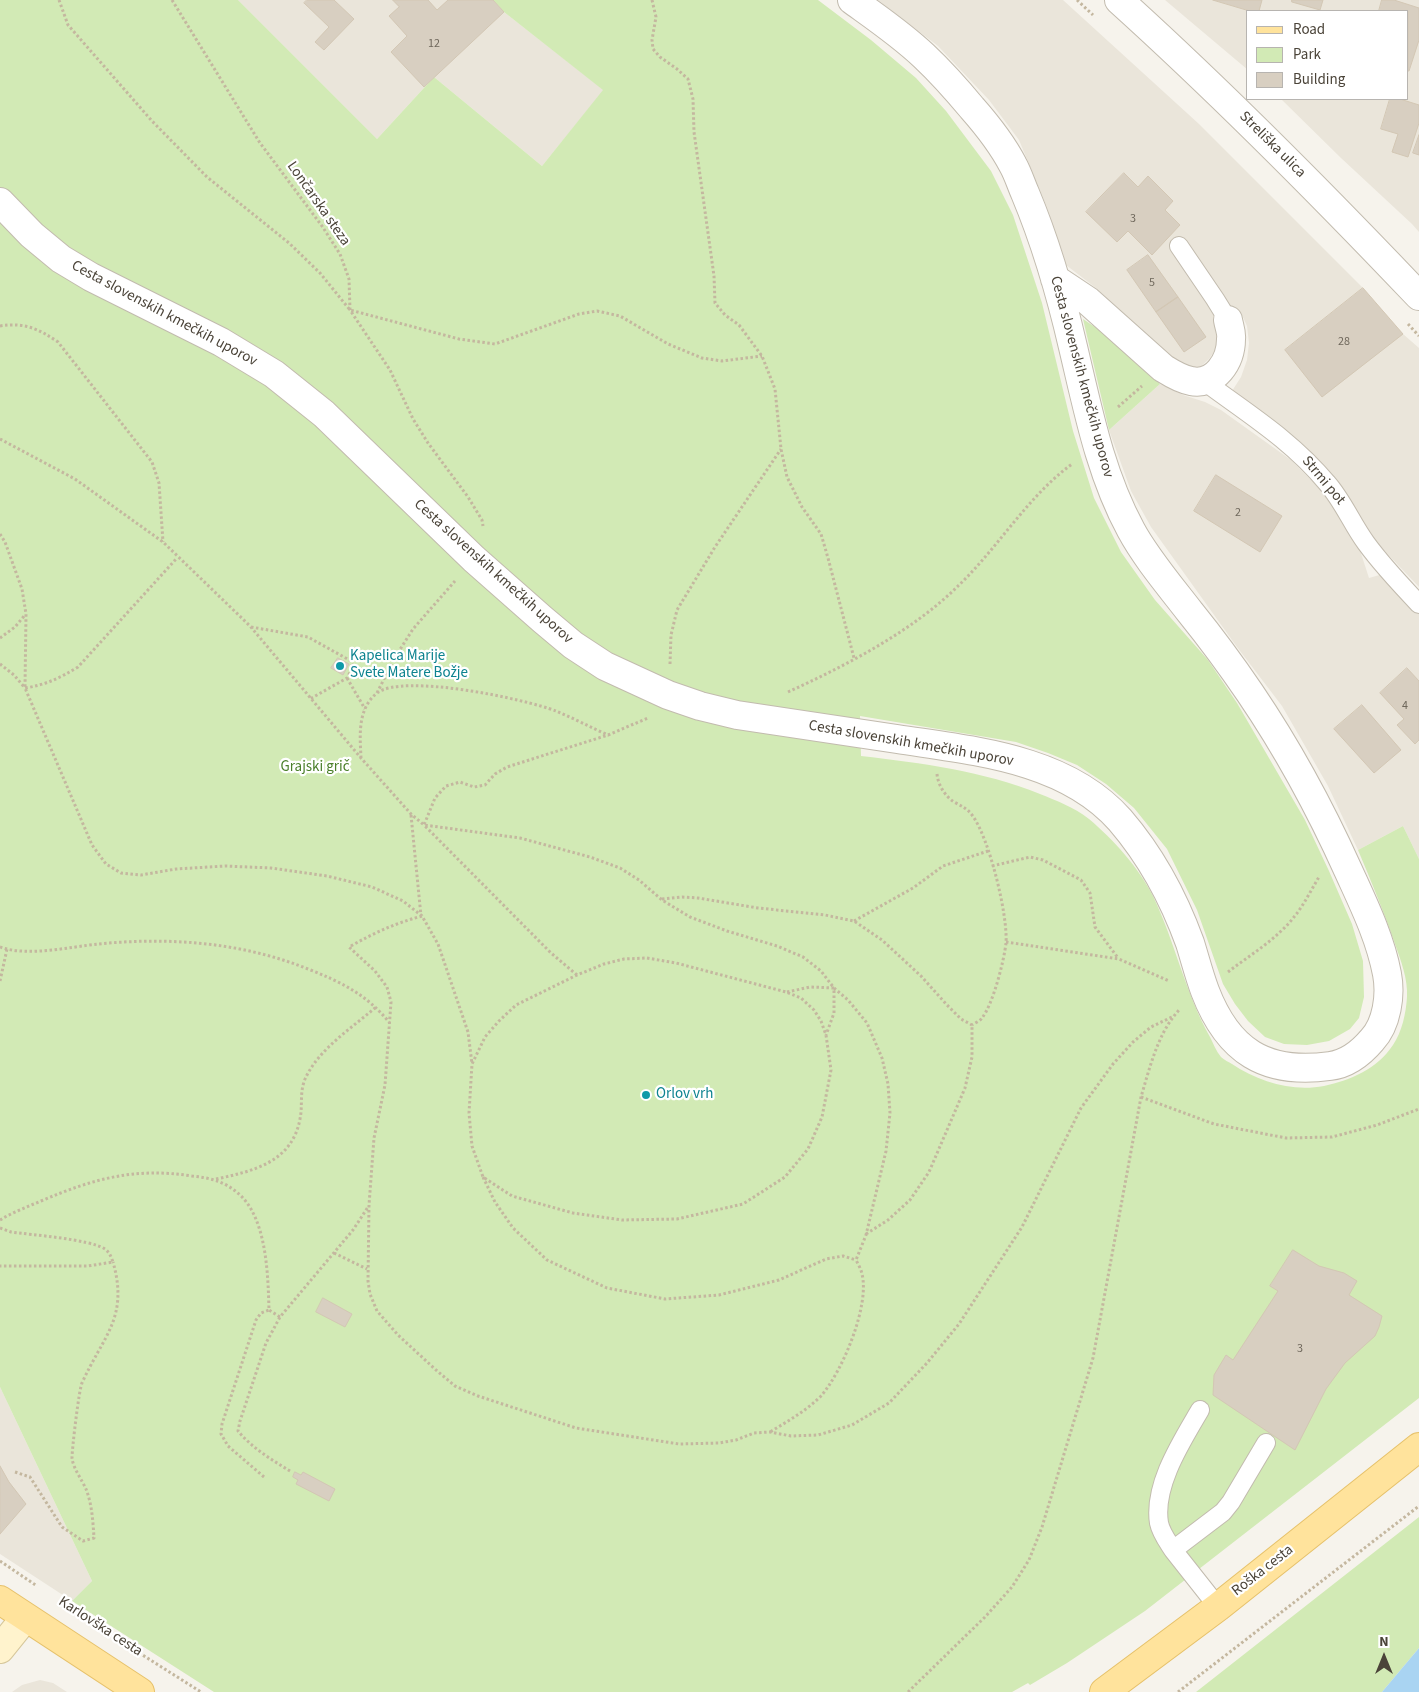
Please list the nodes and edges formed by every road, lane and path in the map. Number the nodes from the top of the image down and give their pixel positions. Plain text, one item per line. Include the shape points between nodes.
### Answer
1 (58, 0) edge
2 (172, 0) edge
3 (652, 0) edge
4 (852, 0) edge
5 (1119, 0) edge
6 (0, 202) edge
7 (1179, 246) dead end
8 (1055, 279) junction
9 (1419, 296) edge
10 (350, 310) junction
11 (1228, 320) joint
12 (0, 326) edge
13 (762, 356) junction
14 (1162, 368) junction
15 (1204, 381) junction
16 (1095, 438) junction
17 (0, 439) edge
18 (781, 449) junction
19 (0, 534) edge
20 (163, 542) junction
21 (177, 558) junction
22 (474, 558) junction
23 (1419, 604) edge
24 (26, 614) junction
25 (250, 626) junction
26 (0, 638) edge
27 (854, 658) junction
28 (0, 664) edge
29 (348, 678) junction
30 (813, 680) dead end
31 (25, 688) junction
32 (377, 693) junction
33 (668, 695) junction
34 (310, 699) junction
35 (365, 709) junction
36 (608, 735) junction
37 (937, 746) junction
38 (360, 758) junction
39 (411, 814) junction
40 (424, 825) junction
41 (1337, 846) junction
42 (988, 851) junction
43 (992, 866) junction
44 (662, 900) junction
45 (422, 916) junction
46 (854, 921) junction
47 (1006, 942) junction
48 (0, 947) edge
49 (7, 949) junction
50 (1119, 959) junction
51 (577, 974) junction
52 (0, 981) edge
53 (1203, 986) junction
54 (834, 988) junction
55 (786, 992) junction
56 (376, 1007) junction
57 (1174, 1016) junction
58 (390, 1023) junction
59 (972, 1025) junction
60 (826, 1035) junction
61 (472, 1064) junction
62 (1141, 1097) junction
63 (1419, 1109) edge
64 (483, 1177) junction
65 (216, 1179) junction
66 (369, 1205) junction
67 (0, 1220) edge
68 (0, 1228) edge
69 (866, 1234) junction
70 (334, 1253) junction
71 (856, 1260) junction
72 (113, 1262) junction
73 (0, 1266) edge
74 (368, 1270) junction
75 (270, 1310) junction
76 (280, 1317) junction
77 (1200, 1410) dead end
78 (770, 1432) junction
79 (1266, 1443) dead end
80 (1419, 1447) edge
81 (290, 1471) dead end
82 (15, 1472) dead end
83 (264, 1477) dead end
84 (1419, 1506) edge
85 (1174, 1550) junction
86 (0, 1561) edge
87 (39, 1588) dead end
88 (0, 1600) edge
89 (1218, 1607) junction
90 (25, 1618) junction
91 (119, 1640) dead end
92 (0, 1649) edge
93 (140, 1692) edge
94 (202, 1692) edge
95 (908, 1692) edge
96 (1104, 1692) edge
97 (1178, 1692) edge

1 - 10 path via 68,25 152,121 207,178 289,243 320,273
2 - 10 path, Lončarska steza via 260,143 340,254 348,279
3 - 13 path via 656,17 653,49 688,79 693,99 694,132 715,303 740,326
4 - 8 street, Cesta slovenskih kmečkih uporov via 923,55 989,127 1013,165 1037,222
5 - 9 street, Streliška ulica via 1282,154
6 - 22 street, Cesta slovenskih kmečkih uporov via 32,235 91,277 221,342 274,374 324,414
7 - 11 lane
8 - 14 street, Strmi pot via 1088,301
8 - 16 street, Cesta slovenskih kmečkih uporov
10 - 13 path via 459,339 495,344 579,314 597,311 620,316 668,344 702,358 722,361
10 - 22 path, Lončarska steza via 390,370 428,443 482,520 483,546
11 - 15 street via 1232,337 1225,364 1216,375
12 - 20 path via 7,324 41,330 58,342 152,462 159,482
13 - 18 path via 775,389
14 - 15 street, Strmi pot via 1192,381
14 - 16 path
15 - 23 lane, Strmi pot via 1298,451 1344,505 1365,542
16 - 27 path via 1047,485 959,586 892,637
16 - 41 street, Cesta slovenskih kmečkih uporov via 1107,479 1132,533 1276,732
17 - 20 path via 75,479
18 - 27 path via 788,478 802,507 821,534
18 - 33 path via 677,610 671,634
19 - 24 path via 22,590
20 - 21 path
21 - 25 path
21 - 31 path via 78,667 60,679
22 - 32 path, Lončarska steza via 413,630
22 - 33 street, Cesta slovenskih kmečkih uporov via 573,645 605,666
24 - 26 path via 15,628
24 - 31 path
25 - 29 path via 308,637 351,661 353,667
25 - 34 path
27 - 30 path
28 - 31 path
29 - 34 path
29 - 35 path
31 - 45 path via 92,845 106,864 121,873 141,875 225,866 271,868 372,887 402,901
32 - 35 path, Lončarska steza
32 - 36 path via 402,685 438,686 496,695 555,710
33 - 36 path via 650,717
33 - 37 street, Cesta slovenskih kmečkih uporov via 737,715
34 - 38 path
35 - 38 path via 360,727
36 - 40 path via 507,767 485,785 474,787 460,782 446,786 435,798
37 - 42 path via 937,778 944,794 964,806 973,816
37 - 53 street, Cesta slovenskih kmečkih uporov via 1034,766 1071,782 1102,802 1144,851 1170,896
38 - 39 path
39 - 40 path
39 - 45 path
40 - 44 path via 520,838 590,857 620,868
40 - 51 path via 551,953
41 - 53 path via 1294,918 1281,932
41 - 53 street, Cesta slovenskih kmečkih uporov via 1380,947 1388,979 1387,1010 1377,1035 1360,1052 1338,1065 1277,1066 1252,1056 1231,1039 1216,1017
42 - 43 path
42 - 46 path via 943,866 913,888
43 - 47 path via 1002,897
43 - 50 path via 1030,857 1043,860 1081,880 1090,894 1095,927
44 - 46 path via 682,896
44 - 54 path via 690,917 727,932 803,957 821,970
45 - 58 path via 380,930 349,947 375,970 387,987 391,1002
45 - 61 path via 438,944 468,1032
46 - 59 path via 882,940 921,976 947,1006
47 - 50 path
47 - 59 path via 994,994 981,1019
48 - 49 path
49 - 52 path
49 - 56 path via 49,951 148,941 242,949 286,960 336,980
50 - 53 path via 1182,986
51 - 55 path via 624,959 647,958
51 - 61 path via 516,1006 485,1037
53 - 57 path
54 - 55 path via 810,987
54 - 60 path via 834,1013
54 - 69 path via 867,1023 882,1058 888,1084 890,1113 886,1151
55 - 60 path via 800,998 814,1010
56 - 58 path
56 - 65 path via 313,1065 302,1090 301,1117 296,1134 287,1149 260,1167
57 - 62 path via 1158,1045
57 - 78 path via 1151,1027 1113,1064 1081,1108 1022,1227 959,1324 889,1403 852,1425 818,1435 791,1436
58 - 66 path via 385,1084 374,1138
59 - 69 path via 972,1057 965,1088 929,1172 910,1200
60 - 64 path via 830,1070 822,1118 808,1149 785,1177 743,1204 677,1219 622,1220 573,1213 512,1196
61 - 64 path via 469,1113 472,1146
62 - 63 path via 1214,1124 1286,1138 1332,1137
62 - 95 path via 1093,1358 1042,1527 1029,1560 1012,1587
64 - 71 path via 513,1228 547,1260 607,1288 665,1299 719,1295 779,1280 826,1259 842,1256
65 - 67 path via 174,1173 117,1175 58,1194
65 - 75 path via 240,1195 254,1218 267,1266
66 - 70 path
66 - 74 path
68 - 72 path via 91,1244 104,1249
69 - 71 path
70 - 74 path
70 - 76 path
71 - 78 path via 862,1275 862,1297 856,1327 842,1363 821,1396
72 - 73 path via 88,1266
72 - 82 path via 118,1280 118,1306 110,1331 81,1384 72,1459 87,1491 94,1538 83,1541 62,1527 30,1477
74 - 78 path via 370,1294 378,1311 398,1335 455,1386 478,1396 576,1428 680,1444 719,1443
75 - 76 path
75 - 83 path via 261,1313 256,1320 221,1434 228,1446
76 - 81 path via 266,1344 238,1431 271,1460
77 - 85 lane via 1174,1458 1160,1498 1159,1523
79 - 85 lane via 1223,1512
80 - 89 main road, Roška cesta
84 - 97 path
85 - 89 lane
86 - 87 path
88 - 90 main road
89 - 96 main road, Roška cesta
90 - 92 street
90 - 93 main road
91 - 94 path, Karlovška cesta

